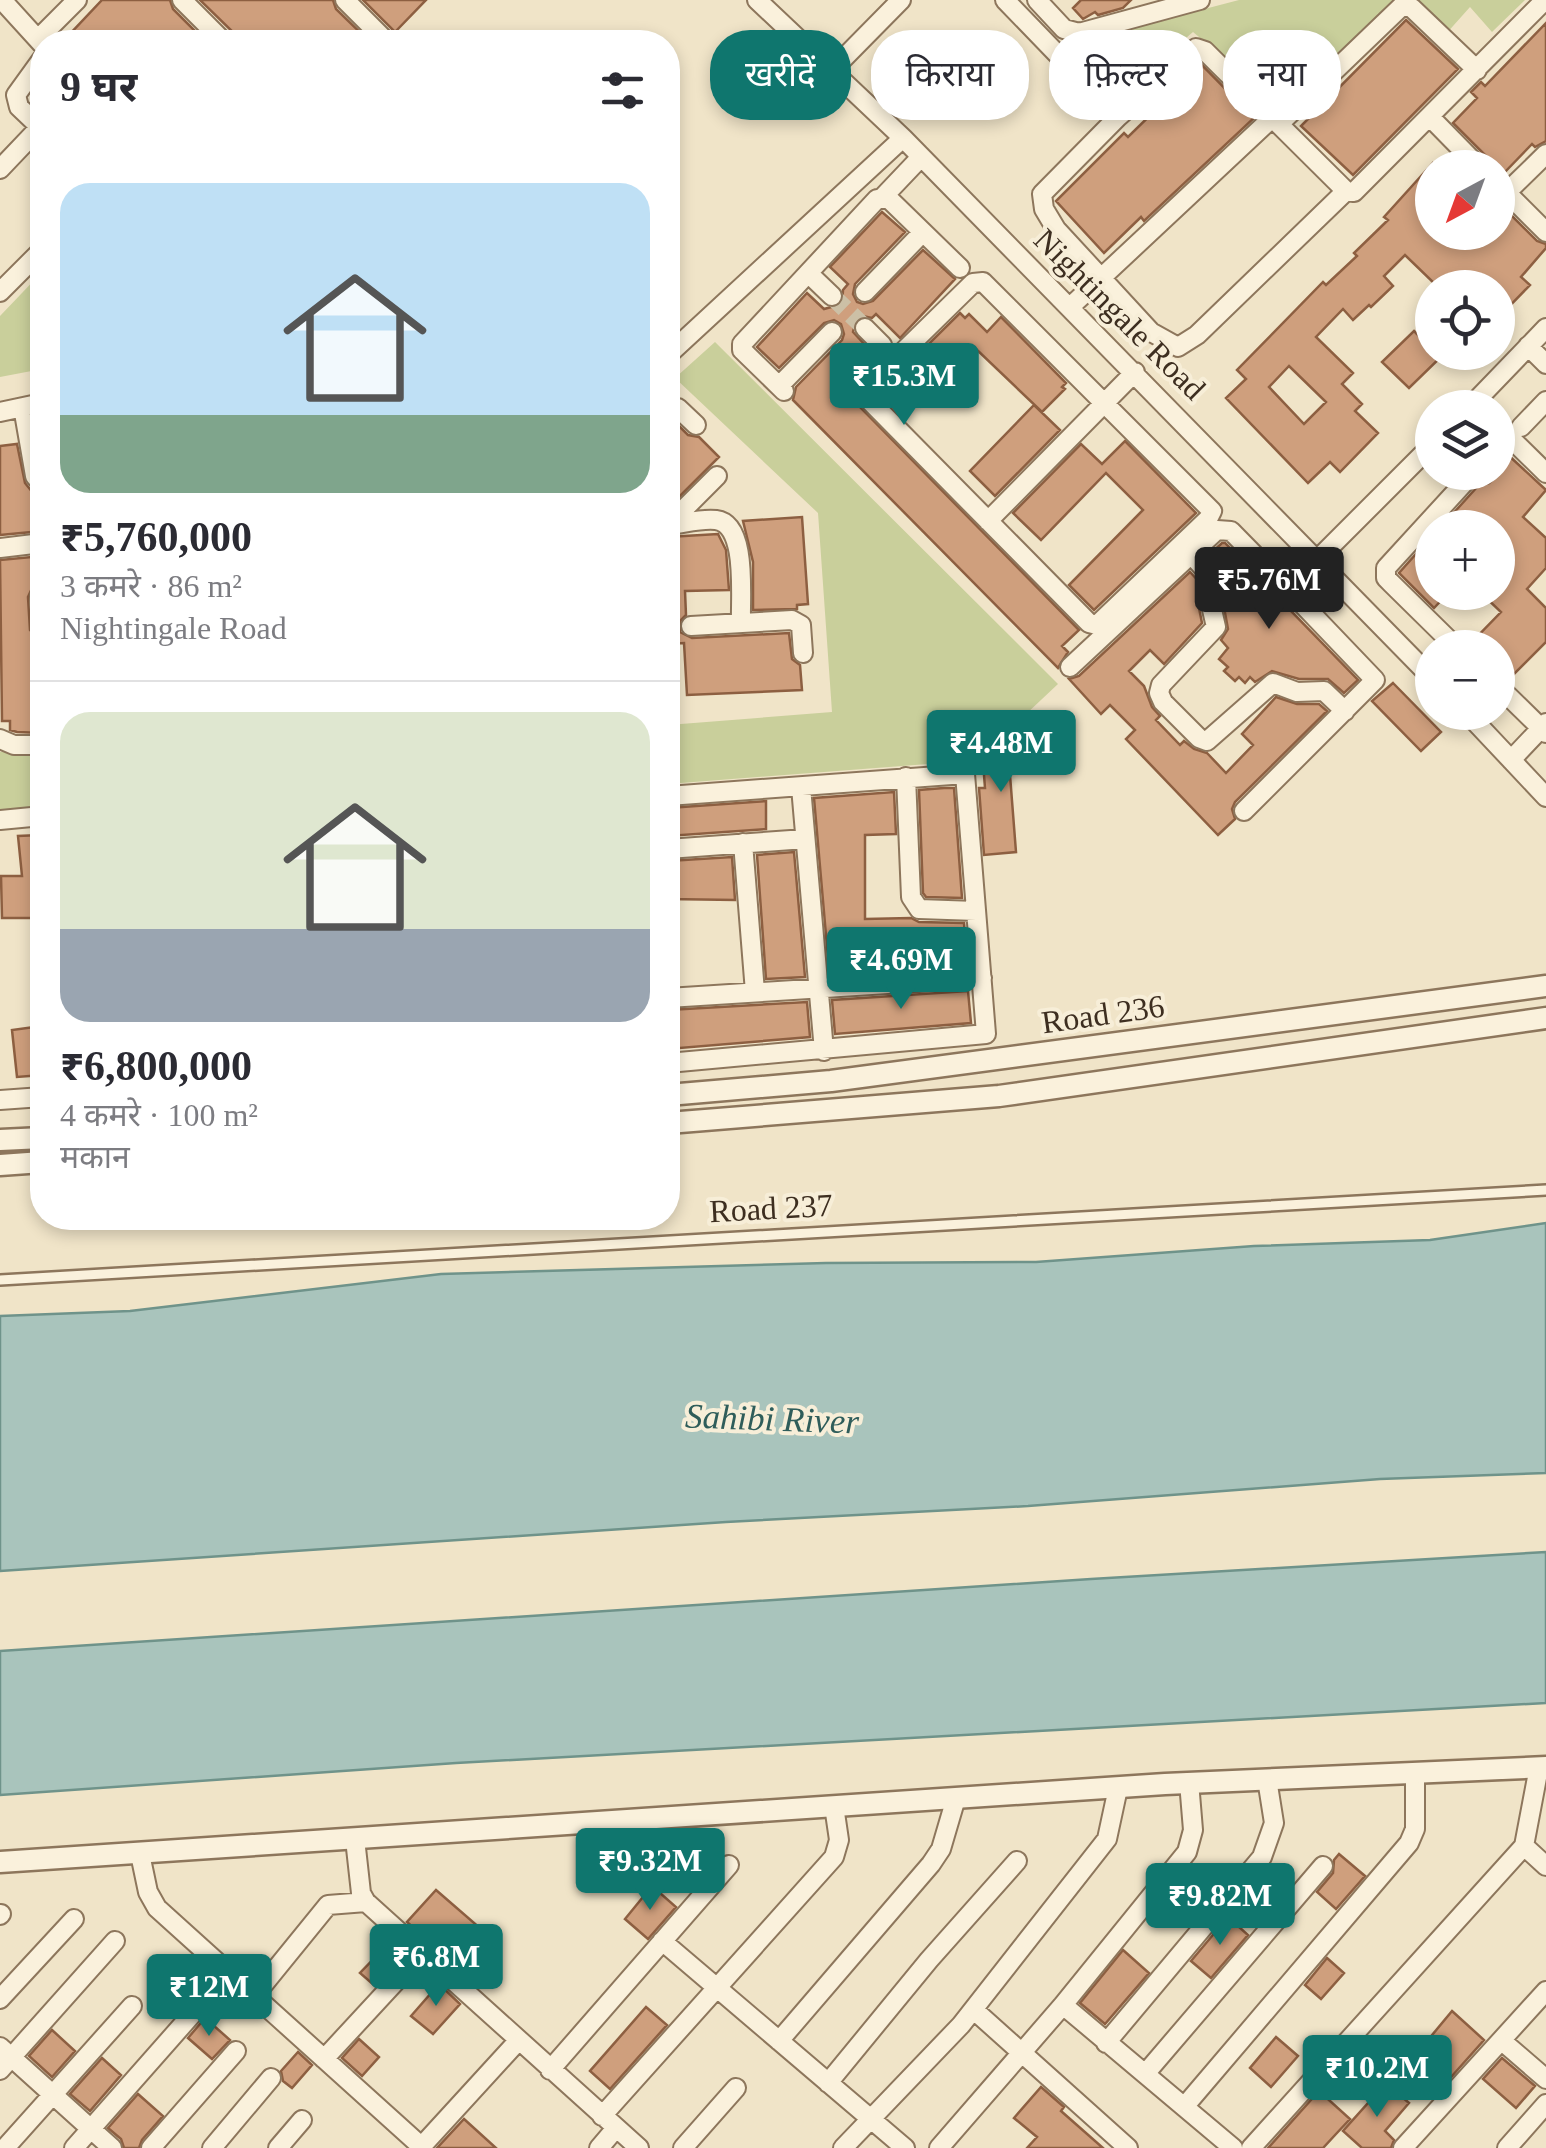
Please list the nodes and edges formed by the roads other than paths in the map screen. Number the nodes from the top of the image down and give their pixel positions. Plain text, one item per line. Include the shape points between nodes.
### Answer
1 (2, 0) edge
2 (77, 0) edge
3 (182, 0) edge
4 (345, 0) edge
5 (757, 0) edge
6 (902, 0) edge
7 (1005, 0) edge
8 (1038, 0) edge
9 (1200, 0) edge
10 (1545, 0) edge
11 (30, 30) edge
12 (50, 30) edge
13 (212, 30) edge
14 (374, 30) edge
15 (790, 30) edge
16 (1049, 46) edge
17 (1203, 50) edge
18 (851, 52) edge
19 (1477, 70) junction
20 (30, 76) edge
21 (851, 87) edge
22 (1430, 117) junction
23 (30, 118) edge
24 (1115, 120) edge
25 (1275, 121) junction
26 (903, 138) junction
27 (30, 139) edge
28 (1462, 150) edge
29 (1546, 154) edge
30 (921, 157) junction
31 (0, 169) edge
32 (1515, 179) edge
33 (1346, 191) junction
34 (883, 197) junction
35 (1515, 202) edge
36 (923, 232) junction
37 (1546, 232) edge
38 (30, 262) edge
39 (960, 268) dead end
40 (808, 272) junction
41 (1102, 278) junction
42 (0, 292) edge
43 (865, 292) dead end
44 (832, 296) tunnel mouth
45 (1070, 307) junction
46 (865, 328) tunnel mouth
47 (1546, 328) edge
48 (832, 332) dead end
49 (680, 344) edge
50 (882, 345) dead end
51 (1528, 346) junction
52 (1546, 364) edge
53 (1135, 372) junction
54 (1488, 390) edge
55 (1546, 402) edge
56 (1104, 403) junction
57 (30, 405) edge
58 (23, 407) junction
59 (680, 410) edge
60 (0, 412) edge
61 (696, 425) dead end
62 (1515, 427) edge
63 (1515, 443) edge
64 (30, 447) edge
65 (1415, 462) edge
66 (1546, 473) edge
67 (717, 476) dead end
68 (1458, 490) edge
69 (680, 513) edge
70 (988, 522) junction
71 (680, 524) edge
72 (30, 544) edge
73 (0, 548) edge
74 (1192, 554) junction
75 (1320, 560) junction
76 (1288, 590) junction
77 (741, 622) junction
78 (691, 626) dead end
79 (1439, 630) edge
80 (803, 653) dead end
81 (1415, 660) edge
82 (1070, 667) dead end
83 (1515, 702) edge
84 (1345, 711) junction
85 (1544, 728) edge
86 (1482, 730) edge
87 (0, 739) edge
88 (30, 745) edge
89 (1510, 760) junction
90 (906, 778) junction
91 (801, 787) junction
92 (680, 795) edge
93 (1546, 796) edge
94 (1244, 811) dead end
95 (30, 817) edge
96 (0, 820) edge
97 (805, 838) junction
98 (742, 843) junction
99 (680, 848) edge
100 (976, 911) junction
101 (982, 978) junction
102 (1546, 986) edge
103 (818, 989) junction
104 (755, 992) junction
105 (680, 997) edge
106 (1546, 1018) edge
107 (824, 1051) junction
108 (680, 1062) edge
109 (680, 1094) edge
110 (30, 1098) edge
111 (0, 1100) edge
112 (680, 1123) edge
113 (30, 1139) edge
114 (0, 1140) edge
115 (30, 1163) edge
116 (0, 1165) edge
117 (1546, 1190) edge
118 (0, 1280) edge
119 (1542, 1767) edge
120 (1414, 1773) junction
121 (1267, 1779) junction
122 (1189, 1782) junction
123 (1118, 1788) junction
124 (956, 1798) junction
125 (834, 1806) junction
126 (354, 1839) junction
127 (1524, 1846) junction
128 (140, 1854) junction
129 (0, 1862) edge
130 (1018, 1862) dead end
131 (728, 1865) dead end
132 (1323, 1866) dead end
133 (1546, 1866) edge
134 (366, 1902) junction
135 (74, 1918) dead end
136 (116, 1942) dead end
137 (662, 1942) junction
138 (422, 1953) junction
139 (717, 1988) junction
140 (1546, 1991) edge
141 (254, 1996) junction
142 (0, 1999) edge
143 (1063, 2005) junction
144 (132, 2006) dead end
145 (974, 2010) junction
146 (194, 2012) dead end
147 (518, 2040) junction
148 (780, 2041) junction
149 (1502, 2041) junction
150 (1106, 2043) junction
151 (236, 2050) dead end
152 (1022, 2053) junction
153 (4, 2058) edge
154 (324, 2059) junction
155 (550, 2070) junction
156 (1144, 2074) junction
157 (271, 2078) dead end
158 (1546, 2079) edge
159 (828, 2083) junction
160 (736, 2088) dead end
161 (53, 2094) junction
162 (1546, 2104) edge
163 (1184, 2106) junction
164 (870, 2118) junction
165 (302, 2120) dead end
166 (609, 2122) junction
167 (90, 2128) junction
168 (949, 2144) edge
169 (1221, 2144) edge
170 (422, 2147) edge
171 (5, 2148) edge
172 (74, 2148) edge
173 (112, 2148) edge
174 (151, 2148) edge
175 (212, 2148) edge
176 (278, 2148) edge
177 (599, 2148) edge
178 (639, 2148) edge
179 (683, 2148) edge
180 (843, 2148) edge
181 (905, 2148) edge
182 (1128, 2148) edge
183 (1251, 2148) edge
184 (1403, 2148) edge
185 (1507, 2148) edge

1 - 11 street
2 - 12 street
3 - 13 street
4 - 14 street
5 - 15 street, Nightingale Road
6 - 18 street
7 - 16 street
8 - 9 street via 1064,29 1079,33
10 - 19 street
17 - 25 street
19 - 22 street
19 - 25 street via 1403,5
20 - 23 street via 16,95
21 - 26 street, Nightingale Road
22 - 28 street
22 - 33 street via 1358,190
24 - 41 street via 1042,194 1056,229
25 - 33 street
25 - 41 street
26 - 30 street, Nightingale Road
26 - 49 street
27 - 31 street
29 - 32 street
30 - 34 street
30 - 45 street, Nightingale Road
33 - 41 street via 1178,347 1151,332
34 - 36 street
34 - 40 street
35 - 37 street
36 - 39 street
36 - 43 street
38 - 42 street
40 - 44 street
40 - 48 street via 742,350 782,388
41 - 45 street
45 - 53 street, Nightingale Road
46 - 50 street
47 - 51 street
51 - 52 street
51 - 54 street
53 - 56 street
53 - 75 street, Nightingale Road
55 - 62 street
56 - 70 street
56 - 70 street via 1209,506 1208,519 1093,626
56 - 70 street via 983,282 973,283 866,388 866,399
57 - 58 street
58 - 60 street
58 - 64 street
59 - 61 street
63 - 66 street
65 - 75 street
67 - 69 street
68 - 79 street via 1386,568 1386,578
71 - 77 street via 717,520 731,526 738,539
72 - 73 street
74 - 76 street via 1217,530 1231,531
74 - 82 street
74 - 84 street via 1216,582 1210,601 1216,628 1162,685 1163,702 1207,741 1273,684 1324,691
75 - 76 street
75 - 81 street, Nightingale Road
76 - 84 street via 1375,680
77 - 78 street
77 - 80 street via 792,620 801,625
83 - 85 street
84 - 94 street
85 - 89 street
86 - 89 street
87 - 88 street
89 - 93 street
90 - 91 street
90 - 100 street via 911,897 931,912
90 - 100 street via 965,774
91 - 92 street
91 - 97 street
95 - 96 street
97 - 98 street
97 - 103 street
98 - 99 street
98 - 104 street
100 - 101 street
101 - 103 street
101 - 107 street via 986,1034
102 - 109 street, Road 236 via 831,1081
103 - 104 street
103 - 107 street
104 - 105 street
106 - 112 street via 999,1096
107 - 108 street
110 - 111 street
113 - 114 street
115 - 116 street
117 - 118 lane, Road 237
119 - 120 street
119 - 127 street
120 - 121 street
120 - 163 street via 1416,1828 1409,1843
121 - 122 street
121 - 150 street via 1274,1823 1262,1857
122 - 123 street
122 - 143 street via 1193,1830 1187,1852
123 - 124 street
123 - 145 street via 1107,1839
124 - 125 street
124 - 148 street via 931,1864
125 - 126 street
125 - 139 street via 834,1857
126 - 128 street
126 - 134 street
127 - 133 street
127 - 183 street
128 - 129 street
128 - 141 street via 158,1908
130 - 159 street
131 - 137 street
132 - 156 street
134 - 138 street
134 - 141 street via 335,1902 323,1910
135 - 142 street
136 - 153 street
137 - 139 street
137 - 155 street
138 - 147 street
138 - 154 street
139 - 148 street
139 - 166 street
140 - 149 street
141 - 154 street
143 - 150 street
143 - 152 street
144 - 161 street
145 - 152 street
145 - 164 street
146 - 167 street
147 - 155 street
147 - 170 street
148 - 159 street
149 - 158 street
149 - 184 street
150 - 156 street
151 - 174 street
152 - 168 street
152 - 182 street
153 - 161 street
154 - 170 street
155 - 166 street
156 - 163 street
157 - 175 street
159 - 164 street
160 - 179 street
161 - 167 street
161 - 171 street
162 - 185 street
163 - 169 street
164 - 180 street
164 - 181 street
165 - 176 street
166 - 177 street
166 - 178 street
167 - 172 street
167 - 173 street

